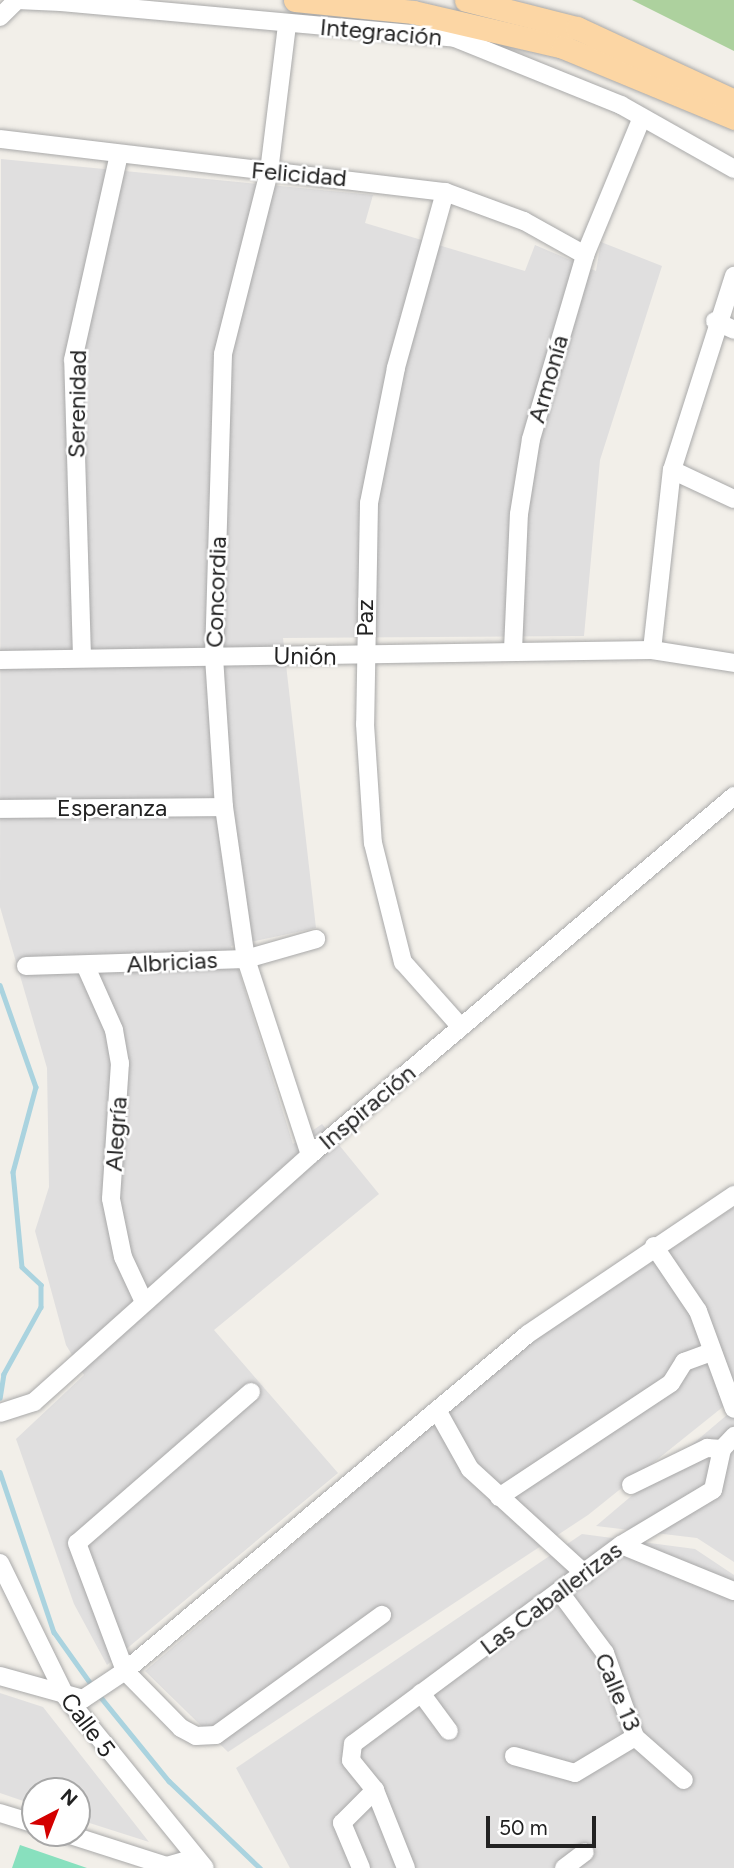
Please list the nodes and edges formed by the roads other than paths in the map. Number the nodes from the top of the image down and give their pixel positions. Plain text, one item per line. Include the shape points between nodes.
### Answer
1 (295, 0) edge
2 (466, 0) edge
3 (1, 15) edge
4 (288, 25) junction
5 (734, 101) edge
6 (734, 118) edge
7 (640, 120) junction
8 (0, 139) edge
9 (120, 155) junction
10 (734, 169) edge
11 (269, 172) junction
12 (445, 192) junction
13 (585, 255) junction
14 (734, 276) edge
15 (715, 321) junction
16 (734, 330) edge
17 (672, 471) junction
18 (734, 499) edge
19 (513, 650) junction
20 (652, 650) junction
21 (215, 655) junction
22 (365, 656) junction
23 (82, 657) junction
24 (0, 660) edge
25 (734, 663) edge
26 (734, 796) edge
27 (224, 807) junction
28 (0, 809) edge
29 (316, 939) dead end
30 (246, 958) junction
31 (26, 966) dead end
32 (86, 967) junction
33 (461, 1027) junction
34 (310, 1155) junction
35 (734, 1195) edge
36 (654, 1246) junction
37 (144, 1302) junction
38 (711, 1352) junction
39 (251, 1392) dead end
40 (734, 1409) edge
41 (437, 1410) junction
42 (0, 1413) edge
43 (728, 1443) edge
44 (631, 1485) dead end
45 (499, 1497) junction
46 (621, 1545) junction
47 (0, 1563) edge
48 (585, 1574) junction
49 (734, 1591) edge
50 (562, 1595) junction
51 (382, 1615) dead end
52 (125, 1671) junction
53 (0, 1676) edge
54 (421, 1693) junction
55 (66, 1697) junction
56 (449, 1731) dead end
57 (635, 1737) junction
58 (514, 1756) dead end
59 (684, 1780) dead end
60 (375, 1790) junction
61 (0, 1813) edge
62 (21, 1820) edge
63 (91, 1842) edge
64 (585, 1852) dead end
65 (200, 1863) edge
66 (361, 1868) edge
67 (406, 1868) edge
68 (564, 1868) edge

1 - 6 main road via 414,12 563,47
2 - 5 main road via 577,28
3 - 4 street, Integración via 17,0
4 - 7 street, Integración via 481,44 621,104
4 - 11 street, Concordia
7 - 10 street, Integración
7 - 13 street, Armonía
8 - 9 street, Felicidad
9 - 11 street, Felicidad
9 - 23 street, Serenidad via 73,360
11 - 12 street, Felicidad
11 - 21 street, Concordia via 223,354
12 - 13 street, Felicidad via 524,221
12 - 22 street, Paz via 396,368 369,503
13 - 19 street, Armonía via 531,439 519,514
14 - 15 street
15 - 16 street
15 - 17 street
17 - 18 street
17 - 20 street
19 - 20 street, Unión
19 - 22 street, Unión
20 - 25 street, Unión
21 - 22 street, Unión
21 - 23 street, Unión
21 - 27 street, Concordia
22 - 33 street, Paz via 373,843 403,962
23 - 24 street, Unión
26 - 33 street, Inspiración
27 - 28 street, Esperanza
27 - 30 street, Concordia
29 - 30 street, Albricias
30 - 32 street, Albricias
30 - 34 street, Concordia
31 - 32 street, Albricias
32 - 37 street, Alegría via 114,1030 120,1063 111,1199 123,1256
33 - 34 street, Inspiración
34 - 37 street, Inspiración
35 - 36 street
36 - 38 street via 698,1311
36 - 41 street via 528,1334
37 - 42 street, Inspiración via 34,1402
38 - 40 street
38 - 45 street via 684,1362 671,1382
39 - 52 street via 77,1543
41 - 45 street via 470,1469
41 - 52 street
43 - 44 street via 706,1448
43 - 46 street, Las Caballerizas via 713,1490
45 - 48 street
46 - 48 street, Las Caballerizas
46 - 49 street
47 - 55 street, Calle 5
48 - 50 street, Las Caballerizas
50 - 54 street, Las Caballerizas
50 - 57 street, Calle 13 via 606,1653
51 - 52 street via 216,1735 196,1736 180,1728
52 - 55 street via 98,1689
53 - 55 street
54 - 56 street
54 - 60 street, Las Caballerizas via 349,1752
55 - 65 street, Calle 5
57 - 58 street via 575,1773
57 - 59 street, Calle 13
60 - 66 street via 342,1823
60 - 67 street
61 - 62 street
63 - 65 street via 167,1866
64 - 68 street

